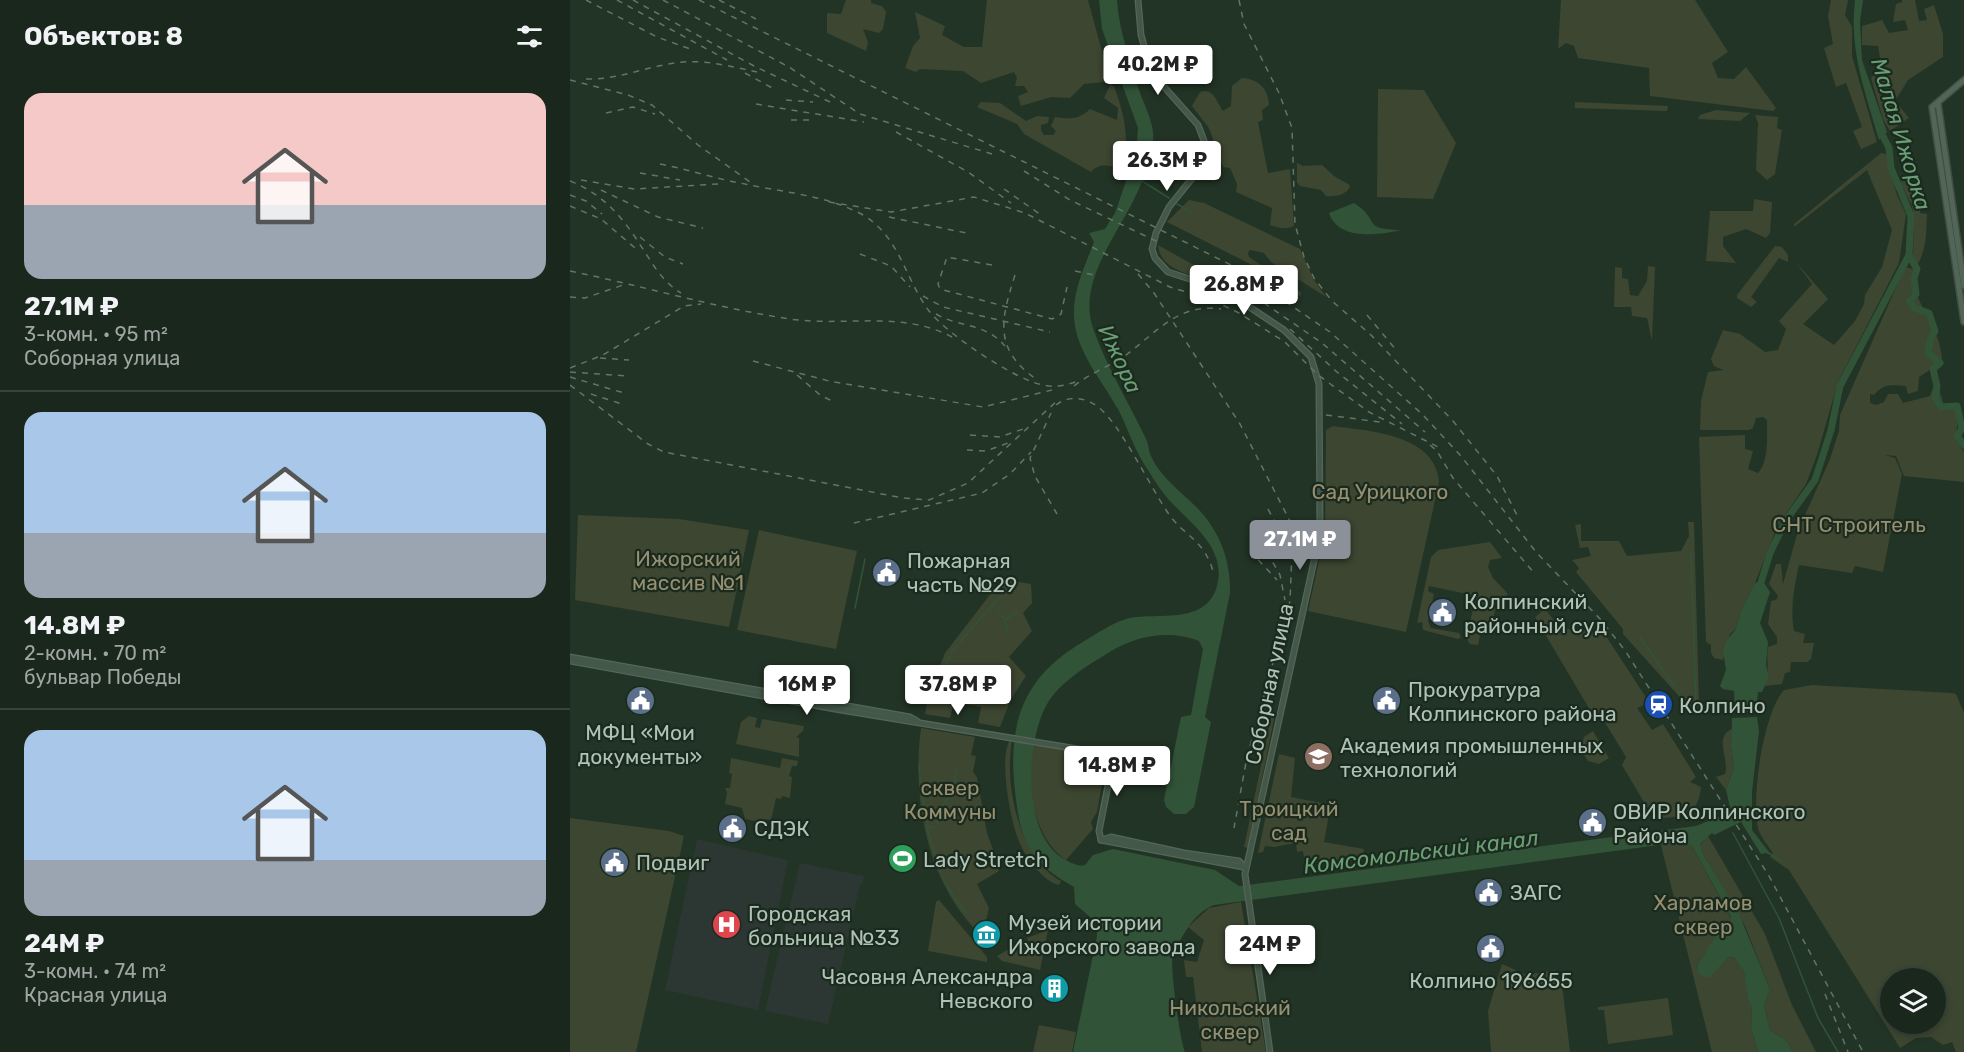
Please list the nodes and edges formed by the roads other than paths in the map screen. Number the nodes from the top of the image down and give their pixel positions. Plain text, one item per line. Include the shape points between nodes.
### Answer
1 (1138, 0) edge
2 (1964, 80) edge
3 (1938, 103) junction
4 (1964, 286) edge
5 (1964, 322) edge
6 (570, 659) edge
7 (1245, 867) junction
8 (1270, 1052) edge

1 - 7 main road, Соборная улица via 1141,36 1149,63 1158,80 1198,125 1206,146 1202,166 1169,207 1154,238 1153,254 1168,272 1224,291 1289,334 1311,357 1319,384 1320,534
2 - 3 main road
3 - 4 main road
3 - 5 main road via 1932,107
6 - 7 main road via 1114,755 1099,831 1101,840
7 - 8 main road, Соборная улица

